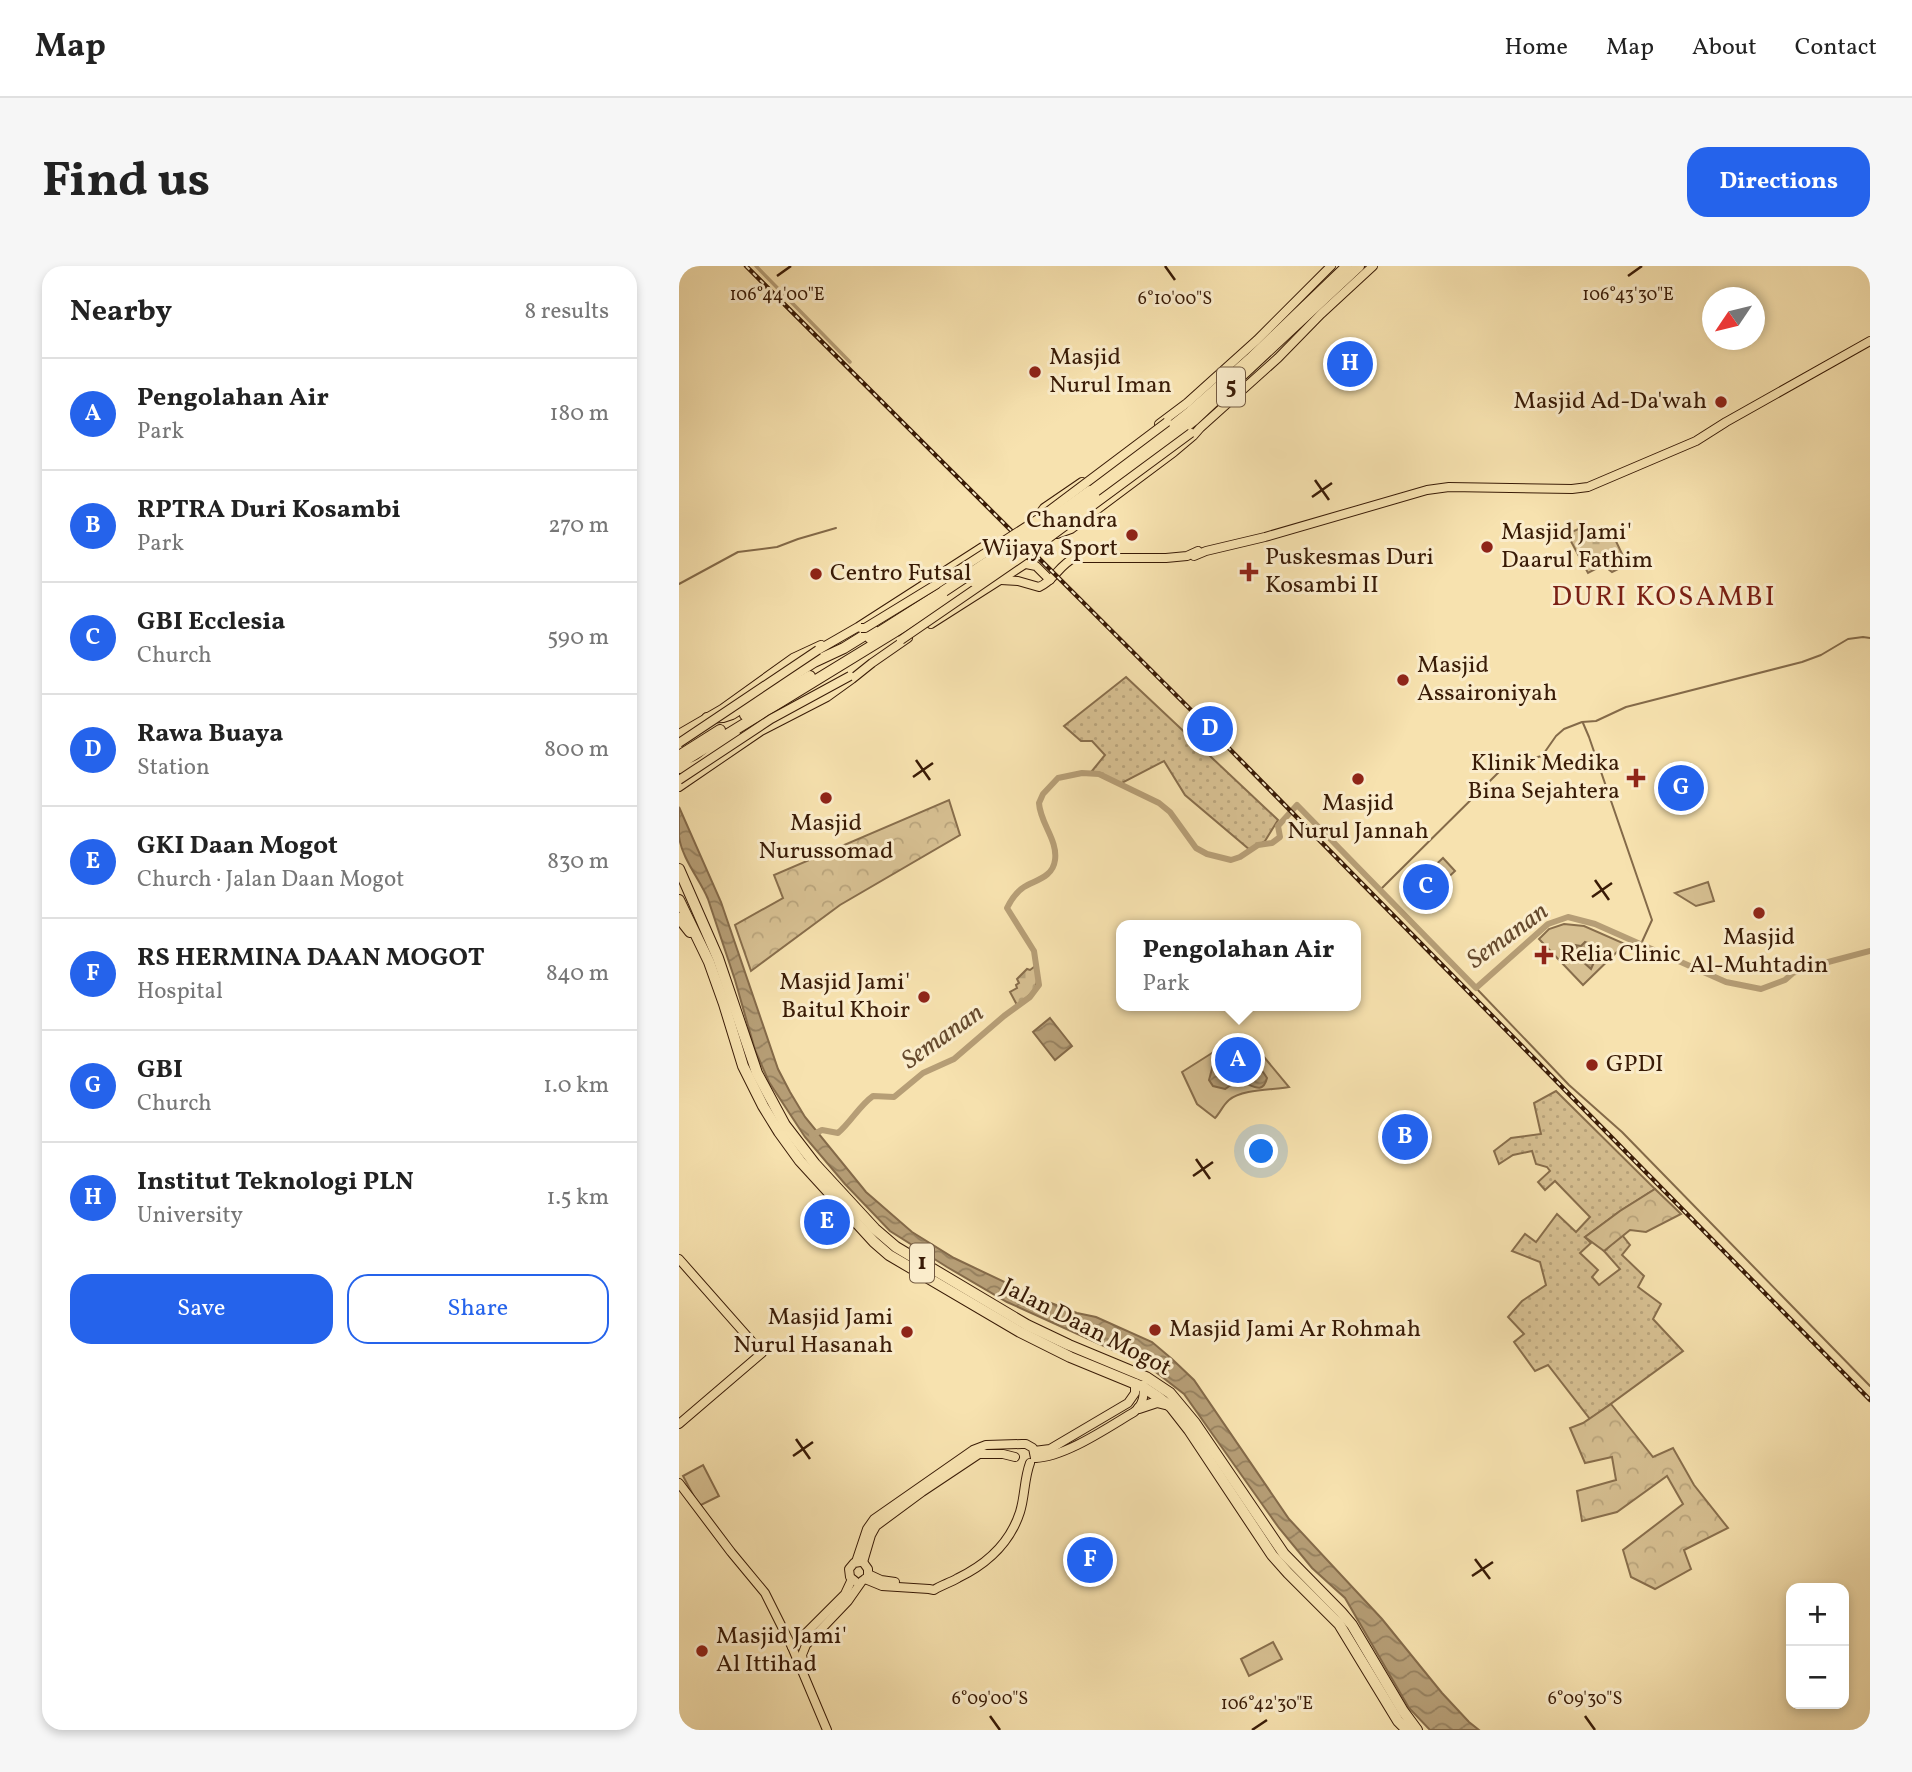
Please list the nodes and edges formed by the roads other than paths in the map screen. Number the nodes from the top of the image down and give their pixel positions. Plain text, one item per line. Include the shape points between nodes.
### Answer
1 (1331, 266) edge
2 (1347, 266) edge
3 (1359, 266) edge
4 (1373, 266) edge
5 (1870, 341) edge
6 (1169, 419) junction
7 (1200, 428) junction
8 (1007, 554) junction
9 (1025, 564) junction
10 (1003, 578) junction
11 (1050, 580) junction
12 (943, 591) junction
13 (940, 603) junction
14 (859, 628) junction
15 (832, 642) junction
16 (894, 647) junction
17 (853, 675) junction
18 (707, 718) junction
19 (679, 734) edge
20 (679, 743) edge
21 (723, 744) junction
22 (679, 756) edge
23 (719, 759) junction
24 (679, 768) edge
25 (690, 779) junction
26 (679, 780) edge
27 (679, 787) edge
28 (679, 869) edge
29 (679, 900) edge
30 (679, 918) edge
31 (696, 936) junction
32 (800, 1153) junction
33 (679, 1259) edge
34 (990, 1309) junction
35 (1133, 1371) junction
36 (1139, 1385) junction
37 (1169, 1406) junction
38 (1139, 1408) junction
39 (1112, 1420) junction
40 (679, 1424) edge
41 (1019, 1446) junction
42 (1014, 1457) junction
43 (1029, 1462) junction
44 (1223, 1474) junction
45 (679, 1483) edge
46 (860, 1562) junction
47 (865, 1578) junction
48 (852, 1579) junction
49 (876, 1585) junction
50 (936, 1589) junction
51 (848, 1601) junction
52 (793, 1643) junction
53 (830, 1730) edge
54 (1406, 1730) edge
55 (1417, 1730) edge

1 - 6 main road via 1258,340
2 - 12 highway, 5, bridge via 1189,413 1040,527
3 - 13 highway, 5, bridge via 1194,420 1095,498
4 - 7 main road
5 - 11 main road via 1696,441 1588,486 1427,490 1187,556 1075,558 1065,562
6 - 7 main road via 1044,508 1040,518 1050,532 1071,529
6 - 14 main road, bridge via 1038,519
7 - 16 main road, bridge
8 - 9 main road
8 - 10 main road via 1011,566
8 - 14 main road via 998,547 984,546
9 - 10 main road
9 - 11 main road via 1036,566
10 - 11 main road via 1039,587
10 - 16 main road
12 - 18 highway via 814,662 732,714
12 - 22 highway, 5
13 - 21 highway, bridge via 906,631
13 - 24 highway, 5
14 - 15 main road
15 - 18 main road via 793,657
15 - 20 main road, bridge
16 - 17 main road
17 - 23 main road via 821,701 773,724
17 - 26 main road, bridge via 771,719
18 - 19 main road
21 - 23 highway
21 - 24 highway via 690,769
23 - 25 main road
24 - 25 main road
25 - 27 main road
28 - 32 highway, Jalan Daan Mogot / 1 via 722,971 752,1063
29 - 31 highway, Jalan Daan Mogot / 1
30 - 31 highway
31 - 32 highway, Jalan Daan Mogot / 1 via 747,1076 762,1106
32 - 34 highway, Jalan Daan Mogot / 1 via 877,1246
33 - 40 main road via 762,1353
34 - 35 highway, Jalan Daan Mogot / 1
34 - 36 highway, Jalan Daan Mogot / 1 via 1020,1332
35 - 36 main road
35 - 44 highway, Jalan Daan Mogot / 1 via 1175,1398 1195,1423
36 - 37 highway, Jalan Daan Mogot / 1
36 - 38 main road via 1144,1395
36 - 39 main road via 1132,1400
37 - 38 highway via 1157,1402
37 - 44 highway, Jalan Daan Mogot / 1
38 - 39 main road
39 - 43 main road via 1053,1455
41 - 42 main road
41 - 43 main road via 1030,1445
41 - 46 main road via 977,1447 874,1519
42 - 43 main road via 1017,1462
42 - 46 main road via 979,1454 922,1492 876,1526
43 - 50 main road via 1020,1510 1005,1544
44 - 54 highway, Jalan Daan Mogot / 1 via 1277,1561 1339,1624
44 - 55 highway, Jalan Daan Mogot / 1 via 1284,1554 1347,1619
45 - 52 main road via 759,1585
46 - 47 main road via 867,1566
46 - 48 main road via 849,1569
47 - 48 main road
47 - 49 main road
47 - 50 main road via 930,1584
47 - 51 main road
48 - 52 main road via 845,1594
49 - 50 main road
49 - 51 main road
51 - 53 main road via 811,1639 802,1656
52 - 53 main road

